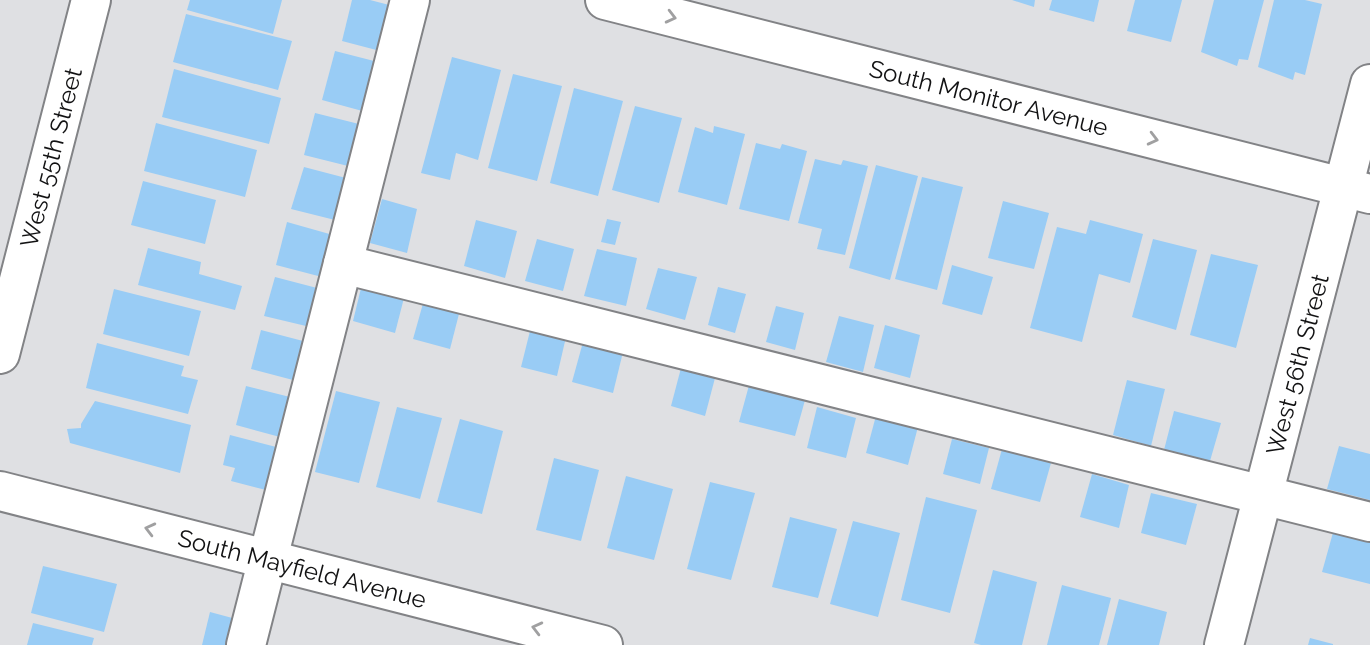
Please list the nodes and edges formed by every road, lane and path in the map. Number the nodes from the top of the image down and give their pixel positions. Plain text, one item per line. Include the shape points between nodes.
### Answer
1 (91, 0) edge
2 (410, 0) edge
3 (605, 0) edge
4 (1370, 84) edge
5 (1357, 191) edge
6 (11, 263) edge
7 (343, 264) junction
8 (0, 354) edge
9 (0, 491) edge
10 (1264, 495) junction
11 (1370, 522) edge
12 (268, 559) junction
13 (246, 645) edge
14 (603, 645) edge
15 (1224, 645) edge

1 - 6 street, West 55th Street
2 - 7 street
3 -> 5 street, South Monitor Avenue
4 - 5 street, West 56th Street
5 - 10 street, West 56th Street
6 - 8 street, West 55th Street
7 - 10 street
7 - 12 street
12 -> 9 street, South Mayfield Avenue
10 - 11 street
10 - 15 street, West 56th Street
12 - 13 street
14 -> 12 street, South Mayfield Avenue

